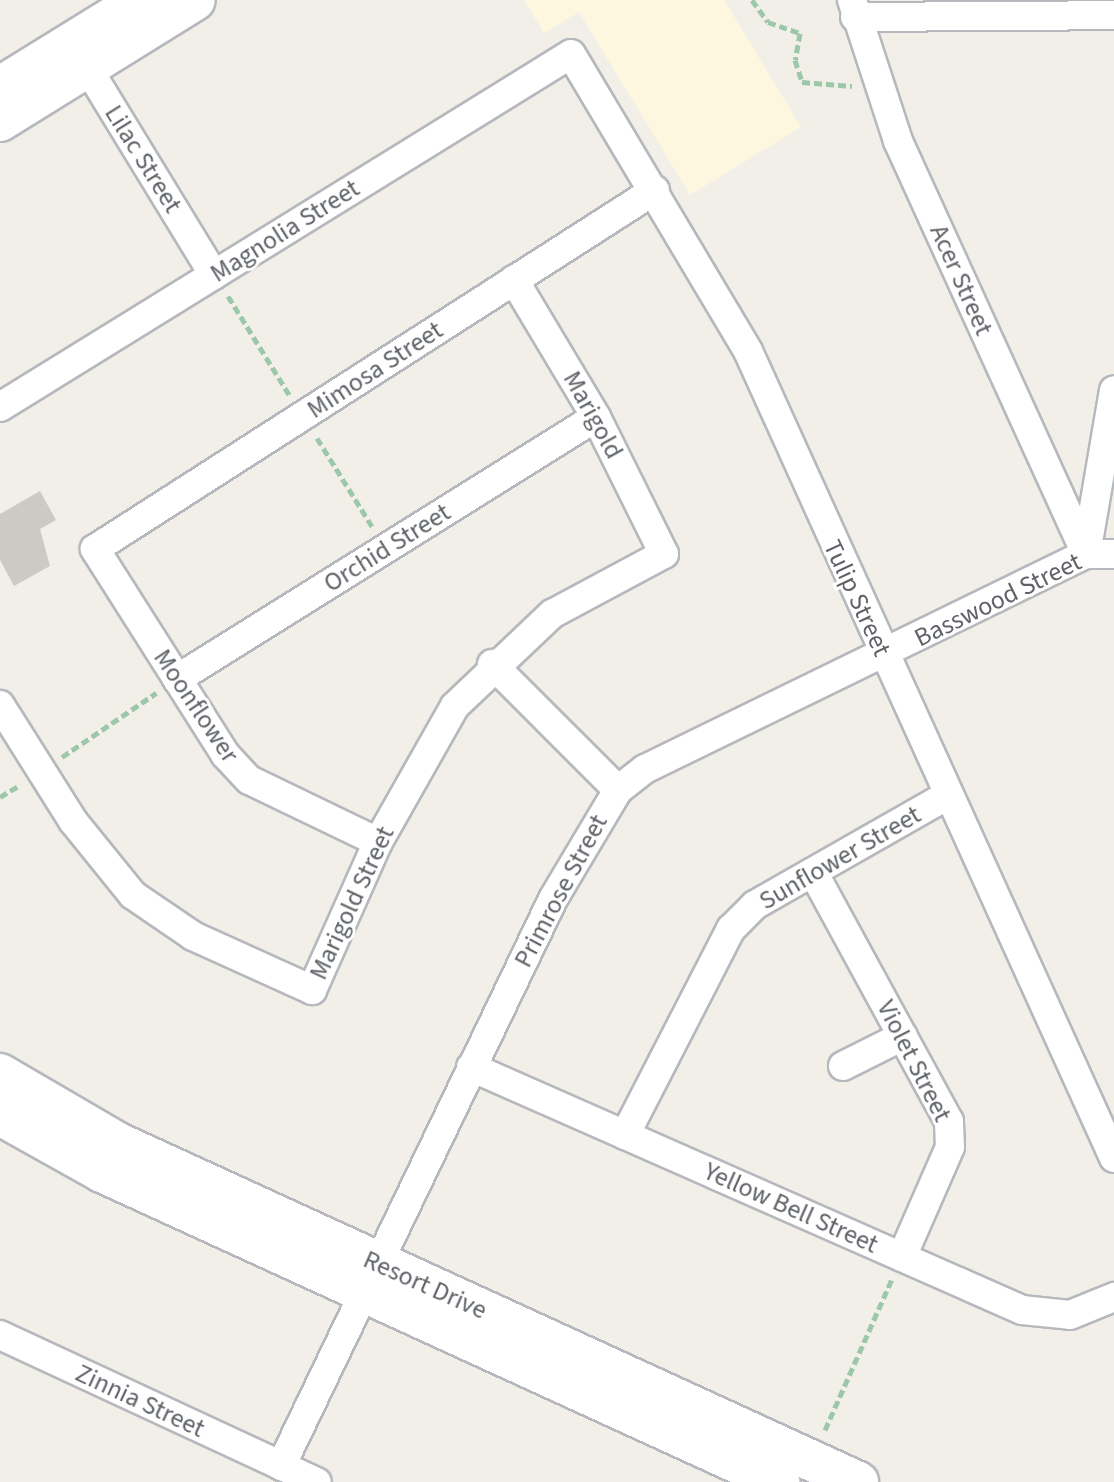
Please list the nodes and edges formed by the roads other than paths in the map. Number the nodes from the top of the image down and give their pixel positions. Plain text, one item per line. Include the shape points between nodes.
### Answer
1 (141, 0) edge
2 (195, 0) edge
3 (854, 8) edge
4 (1114, 15) edge
5 (571, 54) joint
6 (79, 55) junction
7 (0, 87) edge
8 (0, 121) edge
9 (655, 190) junction
10 (214, 275) junction
11 (514, 280) junction
12 (1114, 390) edge
13 (0, 407) edge
14 (596, 417) junction
15 (95, 549) joint
16 (664, 554) joint
17 (1086, 554) junction
18 (1114, 554) edge
19 (884, 656) junction
20 (492, 664) junction
21 (177, 679) junction
22 (0, 705) edge
23 (618, 790) junction
24 (946, 796) junction
25 (378, 842) junction
26 (813, 872) junction
27 (903, 1036) junction
28 (843, 1066) dead end
29 (471, 1067) junction
30 (0, 1074) edge
31 (0, 1115) edge
32 (625, 1135) junction
33 (1114, 1158) edge
34 (902, 1257) junction
35 (370, 1278) junction
36 (1114, 1297) edge
37 (0, 1335) edge
38 (281, 1466) junction
39 (854, 1481) edge
40 (316, 1482) edge
41 (779, 1482) edge

1 - 6 street
2 - 6 street
3 - 4 street
3 - 17 street, Acer Street via 877,84
5 - 9 street, Tulip Street
5 - 10 street, Magnolia Street
6 - 7 street
6 - 8 street
6 - 10 street, Lilac Street
9 - 11 street, Mimosa Street
9 - 19 street, Tulip Street via 748,351
10 - 13 street, Magnolia Street
11 - 14 street, Marigold
11 - 15 street, Mimosa Street
12 - 17 street
14 - 16 street, Marigold
14 - 21 street, Orchid Street
15 - 21 street, Moonflower
16 - 20 street, Marigold Street via 552,614
17 - 18 street, Basswood Street
17 - 19 street, Basswood Street
19 - 23 street, Primrose Street via 645,769
19 - 24 street, Tulip Street
20 - 23 street
20 - 25 street, Marigold Street via 455,706
21 - 25 street, Moonflower via 249,780
22 - 25 street, Marigold Street via 105,866 143,903 193,936 312,990
23 - 29 street, Primrose Street via 553,899
24 - 26 street, Sunflower Street
24 - 33 street, Tulip Street
26 - 27 street, Violet Street
26 - 32 street, Sunflower Street via 731,929
27 - 28 street
27 - 34 street, Violet Street via 949,1121 950,1147
29 - 32 street, Yellow Bell Street
29 - 35 street, Primrose Street
30 - 35 street, Resort Drive
31 - 35 street, Resort Drive via 102,1172
32 - 34 street, Yellow Bell Street
34 - 36 street, Yellow Bell Street via 1038,1315 1070,1315
35 - 38 street
35 - 39 street, Resort Drive
35 - 41 street, Resort Drive
37 - 38 street, Zinnia Street
38 - 40 street, Zinnia Street

